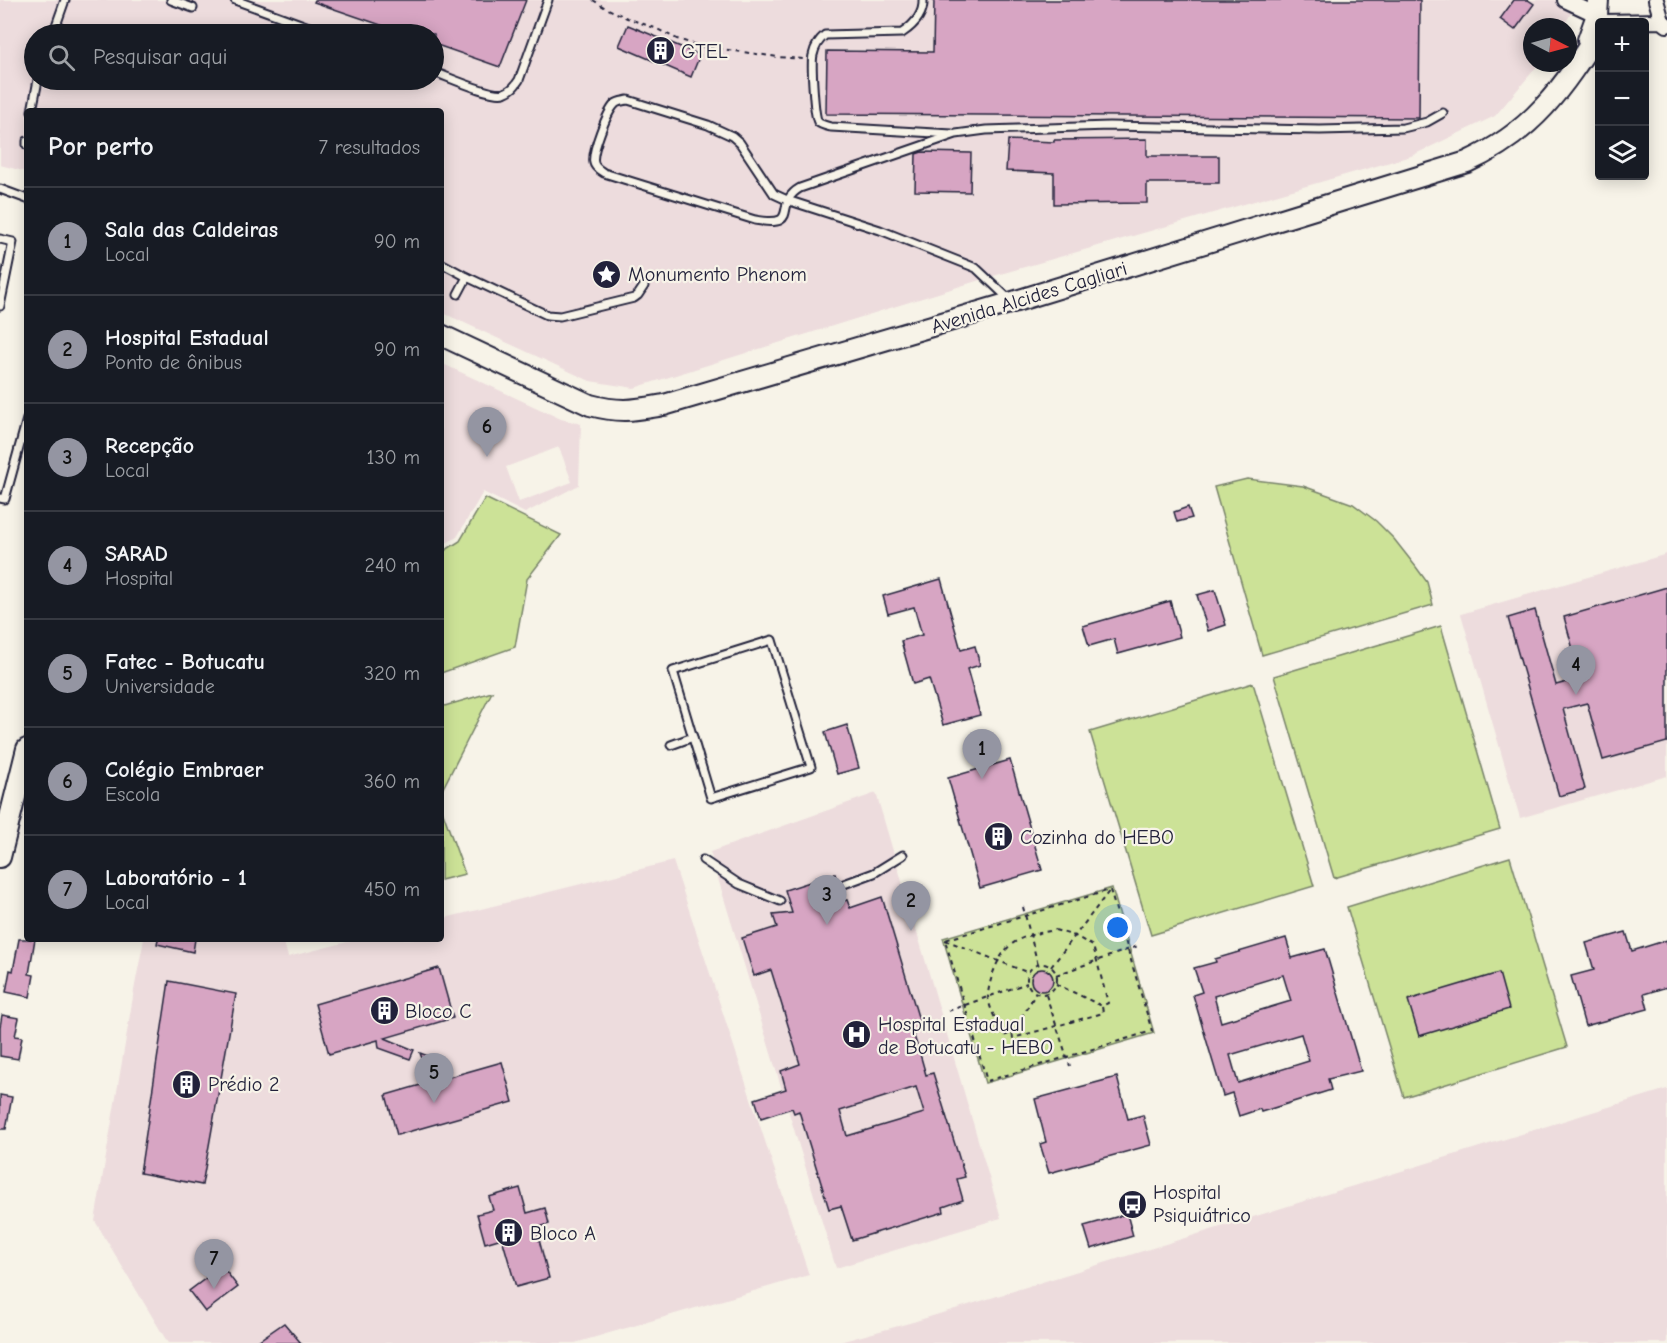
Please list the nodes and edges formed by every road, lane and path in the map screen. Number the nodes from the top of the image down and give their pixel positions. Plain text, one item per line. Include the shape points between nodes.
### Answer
1 (65, 0) edge
2 (171, 0) edge
3 (236, 0) edge
4 (548, 0) edge
5 (593, 0) edge
6 (922, 0) edge
7 (1565, 0) edge
8 (1612, 0) edge
9 (1656, 0) edge
10 (193, 8) dead end
11 (1600, 18) edge
12 (1649, 22) edge
13 (1664, 23) edge
14 (57, 24) edge
15 (301, 24) edge
16 (1595, 29) edge
17 (812, 58) junction
18 (444, 76) edge
19 (36, 90) edge
20 (33, 108) edge
21 (1443, 113) dead end
22 (956, 134) junction
23 (0, 189) edge
24 (24, 197) edge
25 (787, 200) junction
26 (0, 239) edge
27 (444, 265) edge
28 (466, 277) junction
29 (644, 286) dead end
30 (458, 294) dead end
31 (1013, 302) junction
32 (0, 306) edge
33 (444, 336) edge
34 (24, 430) edge
35 (0, 498) edge
36 (693, 737) junction
37 (670, 745) dead end
38 (24, 761) edge
39 (903, 855) dead end
40 (0, 857) edge
41 (703, 860) dead end
42 (844, 884) dead end
43 (1110, 890) junction
44 (780, 901) dead end
45 (1023, 907) dead end
46 (1025, 916) junction
47 (1030, 935) junction
48 (1076, 936) junction
49 (945, 940) junction
50 (1138, 946) dead end
51 (1128, 950) junction
52 (998, 960) junction
53 (1098, 960) junction
54 (1038, 965) junction
55 (1051, 968) junction
56 (1029, 973) junction
57 (1056, 975) junction
58 (1028, 983) junction
59 (1056, 984) junction
60 (1036, 993) junction
61 (1046, 994) junction
62 (988, 997) junction
63 (965, 1005) junction
64 (1102, 1006) junction
65 (948, 1011) dead end
66 (1056, 1026) junction
67 (1012, 1033) junction
68 (1067, 1057) junction
69 (1070, 1066) dead end

1 - 14 lane
2 - 10 lane
3 - 15 lane
4 - 18 lane via 513,88 502,94
5 - 17 path via 627,18 700,46
6 - 17 lane via 920,17 902,33 825,35 818,41
7 - 11 street
8 - 11 main road, Avenida Alcides Cagliari
9 - 13 street
12 - 13 street
16 - 31 main road, Avenida Alcides Cagliari via 1573,72 1535,116 1505,141 1467,162
17 - 22 lane via 815,113 823,125
19 - 20 lane
21 - 22 lane via 1403,128 1109,126
22 - 25 lane via 800,188
23 - 24 lane
25 - 25 lane via 774,194 737,139 708,125 628,100 614,105 601,129 593,160 604,173 771,223 785,215
25 - 31 lane via 880,230 976,268
26 - 32 lane via 13,242
27 - 28 lane
28 - 29 lane via 555,316 634,297
28 - 30 lane
31 - 33 main road, Avenida Alcides Cagliari via 664,405 630,411 590,405
34 - 35 lane via 5,499
36 - 36 lane via 711,798 811,767 772,640 672,671
36 - 37 lane
38 - 40 main road
39 - 42 lane via 874,873
41 - 44 lane via 739,884
43 - 46 path
43 - 48 path
43 - 51 path
45 - 46 path
46 - 47 path
46 - 49 path
47 - 48 path via 1055,930
47 - 52 path via 1008,945
47 - 54 path
48 - 53 path via 1093,945
48 - 55 path
49 - 52 path
49 - 63 path
50 - 51 path
51 - 53 path
51 - 68 path via 1152,1031
52 - 56 path
52 - 62 path
53 - 57 path
53 - 64 path via 1108,1003
54 - 55 path
54 - 56 path
55 - 57 path
56 - 58 path
57 - 59 path
58 - 60 path
58 - 62 path
59 - 61 path
59 - 64 path
60 - 61 path
60 - 67 path
61 - 66 path
62 - 63 path
62 - 67 path via 1003,1036
63 - 65 path
63 - 68 path via 987,1081
64 - 66 path via 1103,1013
66 - 67 path via 1013,1038
66 - 68 path
68 - 69 path

